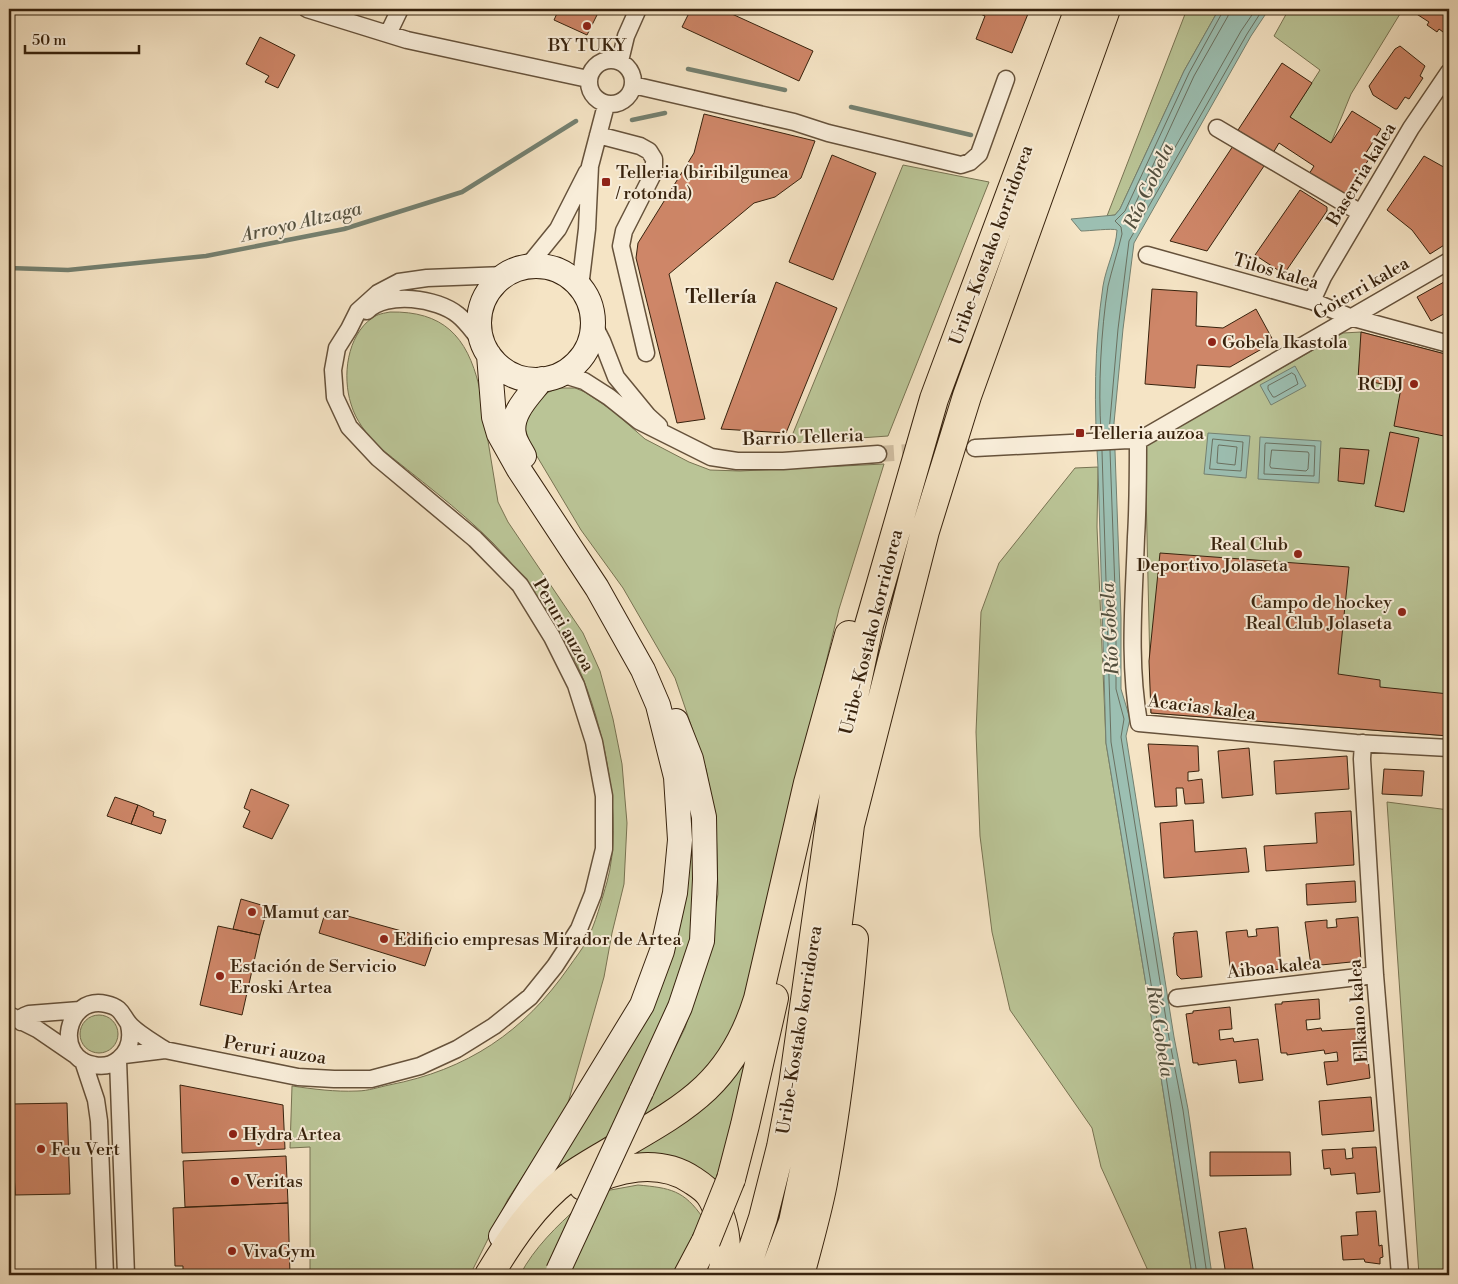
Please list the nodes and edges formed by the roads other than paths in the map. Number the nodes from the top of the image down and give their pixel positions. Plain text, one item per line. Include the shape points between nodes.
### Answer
1 (308, 9) edge
2 (400, 9) edge
3 (638, 9) edge
4 (1078, 9) edge
5 (1106, 9) edge
6 (1111, 9) edge
7 (388, 34) junction
8 (620, 61) junction
9 (1084, 68) junction
10 (1449, 72) edge
11 (588, 79) junction
12 (1006, 79) dead end
13 (633, 85) junction
14 (606, 104) junction
15 (1217, 128) dead end
16 (598, 134) junction
17 (590, 166) junction
18 (1361, 213) junction
19 (1147, 256) dead end
20 (1449, 261) edge
21 (528, 266) junction
22 (505, 275) junction
23 (580, 287) junction
24 (1312, 301) junction
25 (1350, 317) junction
26 (593, 323) junction
27 (350, 329) junction
28 (1449, 344) edge
29 (485, 348) junction
30 (646, 353) dead end
31 (552, 376) junction
32 (934, 399) junction
33 (674, 439) junction
34 (1134, 440) junction
35 (975, 448) tunnel mouth
36 (878, 454) tunnel mouth
37 (874, 546) junction
38 (876, 728) junction
39 (1363, 743) junction
40 (1449, 748) edge
41 (1375, 975) junction
42 (1177, 998) dead end
43 (9, 1005) edge
44 (80, 1010) junction
45 (48, 1013) junction
46 (13, 1020) edge
47 (847, 1022) junction
48 (129, 1025) junction
49 (165, 1050) junction
50 (121, 1057) junction
51 (79, 1058) junction
52 (557, 1273) edge
53 (105, 1275) edge
54 (126, 1275) edge
55 (488, 1275) edge
56 (507, 1275) edge
57 (688, 1275) edge
58 (721, 1275) edge
59 (744, 1275) edge
60 (773, 1275) edge
61 (800, 1275) edge
62 (816, 1275) edge
63 (1400, 1275) edge

1 - 7 street
2 - 7 street
3 - 8 street via 626,36
4 - 32 highway, Uribe-Kostako korridorea
5 - 9 highway
6 - 9 highway
7 - 11 street
8 - 11 street via 603,61 596,65
8 - 13 street via 630,71
9 - 38 highway, Uribe-Kostako korridorea via 964,405 925,531
10 - 18 street, Baserria kalea via 1411,128
11 - 14 street via 590,92
12 - 13 street via 979,154 970,162 961,164
13 - 14 street via 627,98 614,105
14 - 16 street
15 - 18 street
16 - 17 street
16 - 30 street via 640,146 654,159 654,172 624,231 621,246
17 - 21 street via 558,229
17 - 23 street
18 - 24 street, Baserria kalea
19 - 24 street, Tilos kalea
20 - 25 street, Goierri kalea
21 - 22 street
21 - 23 street via 557,270
22 - 27 street via 399,282 378,293 358,311
22 - 29 street via 491,288 482,304 478,323
23 - 26 street via 587,298
24 - 25 street, Tilos kalea
25 - 28 street, Tilos kalea
25 - 34 street, Goierri kalea
26 - 31 street via 584,353 574,365
26 - 33 street via 616,377 648,416
27 - 29 street via 371,306 392,300 414,299 437,304 458,315
27 - 49 street, Peruri auzoa via 337,348 333,370 335,397 349,427 378,458 475,539 520,585 552,637 576,685 594,742 604,796 604,849 593,894 579,929 530,997 494,1026 457,1049 420,1066 371,1078 298,1077
29 - 31 street via 499,366 512,374 527,379
29 - 55 street via 499,434 597,588 643,670 658,705 676,777 680,840 675,893 662,951 642,1005 500,1238
31 - 33 street via 584,381 639,421
31 - 52 street, bridge via 522,405 515,418 513,434 530,470 605,584 663,689 691,759 704,817 705,879 702,941 680,1007
32 - 37 highway
32 - 59 highway, Uribe-Kostako korridorea via 869,625 849,714 822,873 793,1085 764,1218
33 - 36 street, Barrio Telleria via 712,457 737,461
34 - 35 street
34 - 39 street, Acacias kalea via 1137,535 1131,624 1139,723
37 - 55 highway via 808,783 758,999 752,1020 735,1054 708,1087 688,1104 576,1173 549,1195 531,1213
37 - 57 highway, bridge via 731,1179 706,1241
38 - 47 highway
38 - 60 highway, Uribe-Kostako korridorea via 850,825 812,1133 793,1222
39 - 40 street, Acacias kalea
39 - 41 street, Elkano kalea
41 - 42 street, Aiboa kalea
41 - 63 street, Elkano kalea
43 - 45 street
44 - 45 street
44 - 48 street via 103,1003 125,1017
44 - 51 street via 68,1031 68,1040
45 - 46 street via 30,1014
46 - 51 street via 37,1029
47 - 61 highway via 823,1184
47 - 62 highway via 847,1102 843,1140
48 - 49 street, Peruri auzoa
48 - 50 street via 131,1040
49 - 50 street, Peruri auzoa
50 - 51 street via 105,1066
50 - 54 street
51 - 53 street via 96,1100 99,1121
56 - 58 highway via 539,1225 581,1188 622,1170 653,1167 687,1177 710,1194 726,1240

